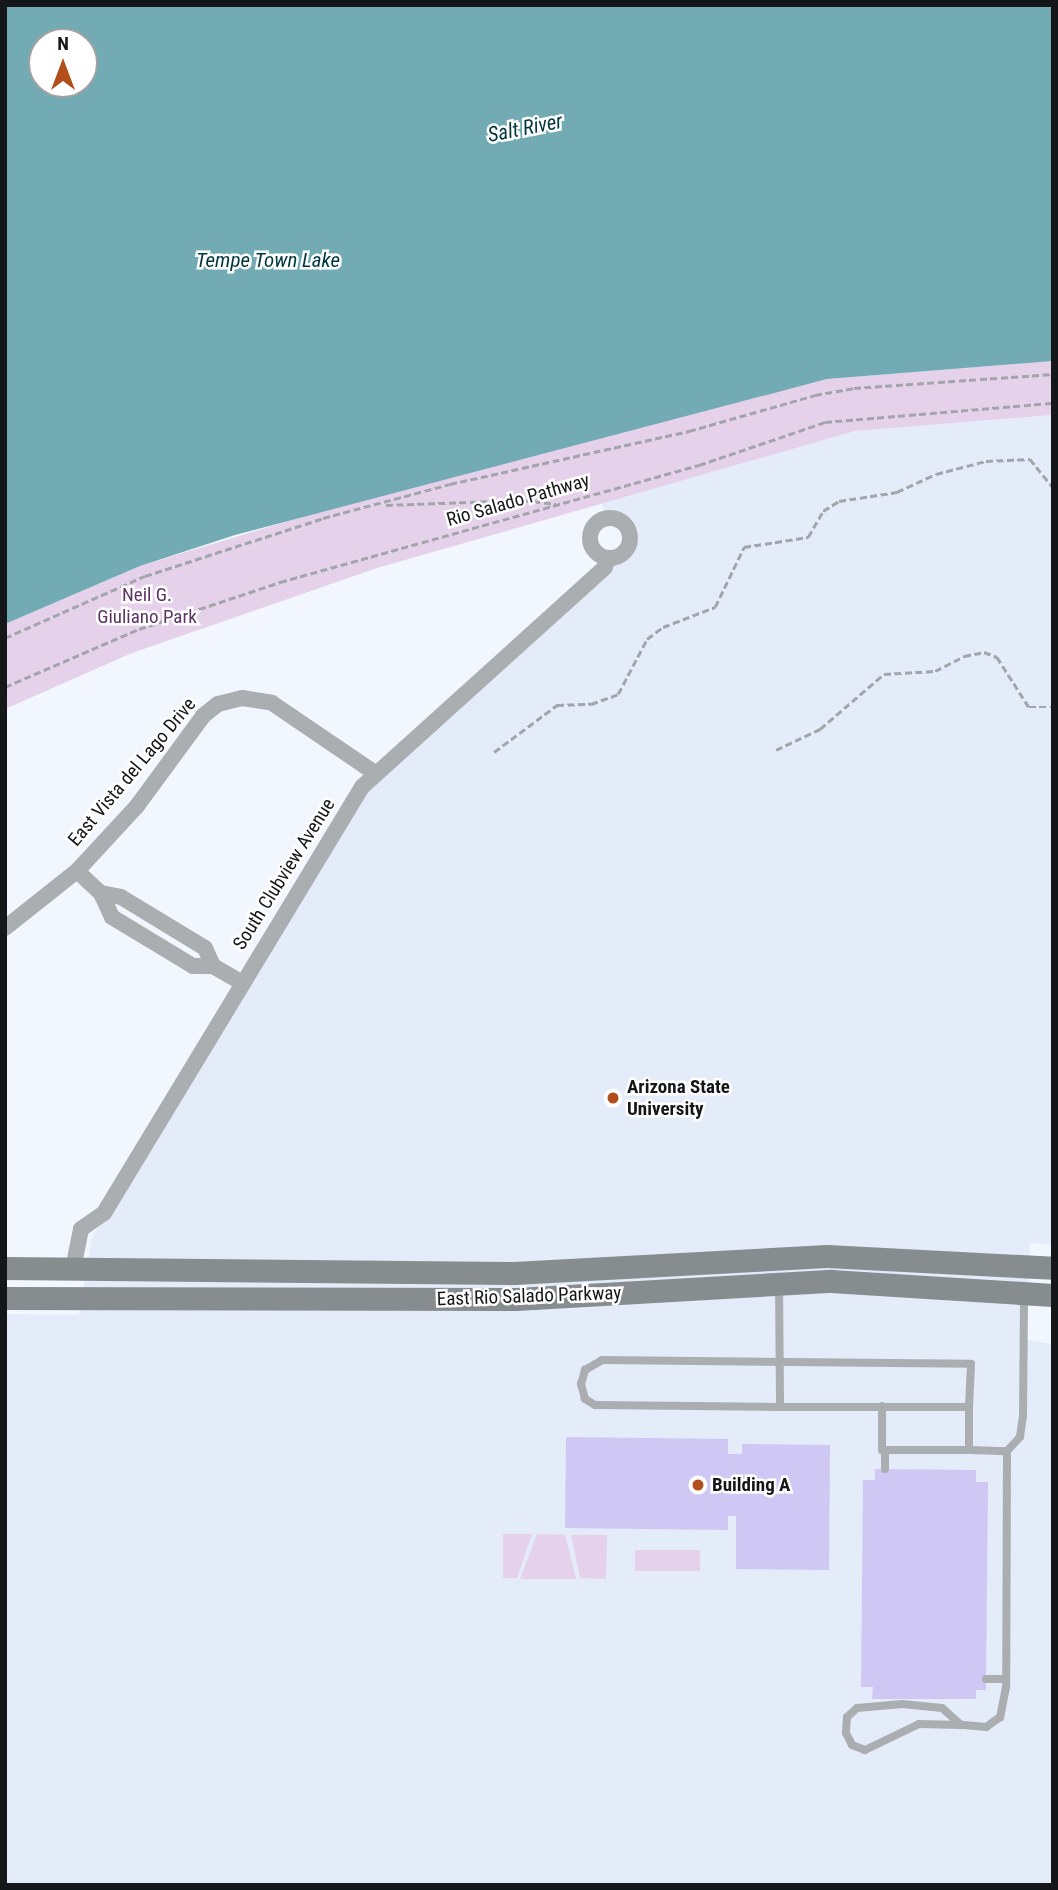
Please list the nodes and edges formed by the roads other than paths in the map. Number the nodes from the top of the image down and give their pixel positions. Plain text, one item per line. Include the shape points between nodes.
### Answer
1 (608, 558) dead end
2 (375, 773) junction
3 (77, 871) junction
4 (5, 928) edge
5 (242, 983) junction
6 (5, 1268) edge
7 (1053, 1268) edge
8 (73, 1269) junction
9 (779, 1282) junction
10 (1024, 1291) junction
11 (1053, 1294) edge
12 (5, 1298) edge
13 (779, 1361) junction
14 (882, 1406) junction
15 (780, 1407) junction
16 (969, 1407) junction
17 (885, 1450) junction
18 (969, 1450) junction
19 (1007, 1451) junction
20 (885, 1469) dead end
21 (986, 1679) dead end
22 (1006, 1679) junction
23 (961, 1725) junction

1 - 2 street, South Clubview Avenue via 605,567
2 - 3 street, East Vista del Lago Drive via 272,703 251,698 224,702 203,716 137,806
2 - 5 street, South Clubview Avenue
3 - 4 street, East Vista del Lago Drive
3 - 5 street via 101,893 121,897 205,948 214,966
5 - 8 street, South Clubview Avenue via 104,1213 80,1229
6 - 8 main road, East Rio Salado Parkway
7 - 8 main road, East Rio Salado Parkway via 827,1256 514,1273
9 - 10 main road, East Rio Salado Parkway via 890,1282
9 - 12 main road, East Rio Salado Parkway via 516,1299
9 - 13 lane
10 - 11 main road, East Rio Salado Parkway
10 - 19 lane via 1023,1415 1020,1437
13 - 15 lane
13 - 15 lane via 601,1360 585,1370 581,1384 585,1399 595,1405
13 - 16 lane via 971,1364
14 - 15 lane
14 - 16 lane
14 - 17 lane
16 - 18 lane
17 - 18 lane
17 - 20 lane
18 - 19 lane
19 - 22 lane
21 - 22 lane
22 - 23 lane via 1000,1717 986,1727
23 - 23 lane via 942,1708 902,1704 857,1709 847,1717 846,1733 852,1745 865,1750 919,1724

